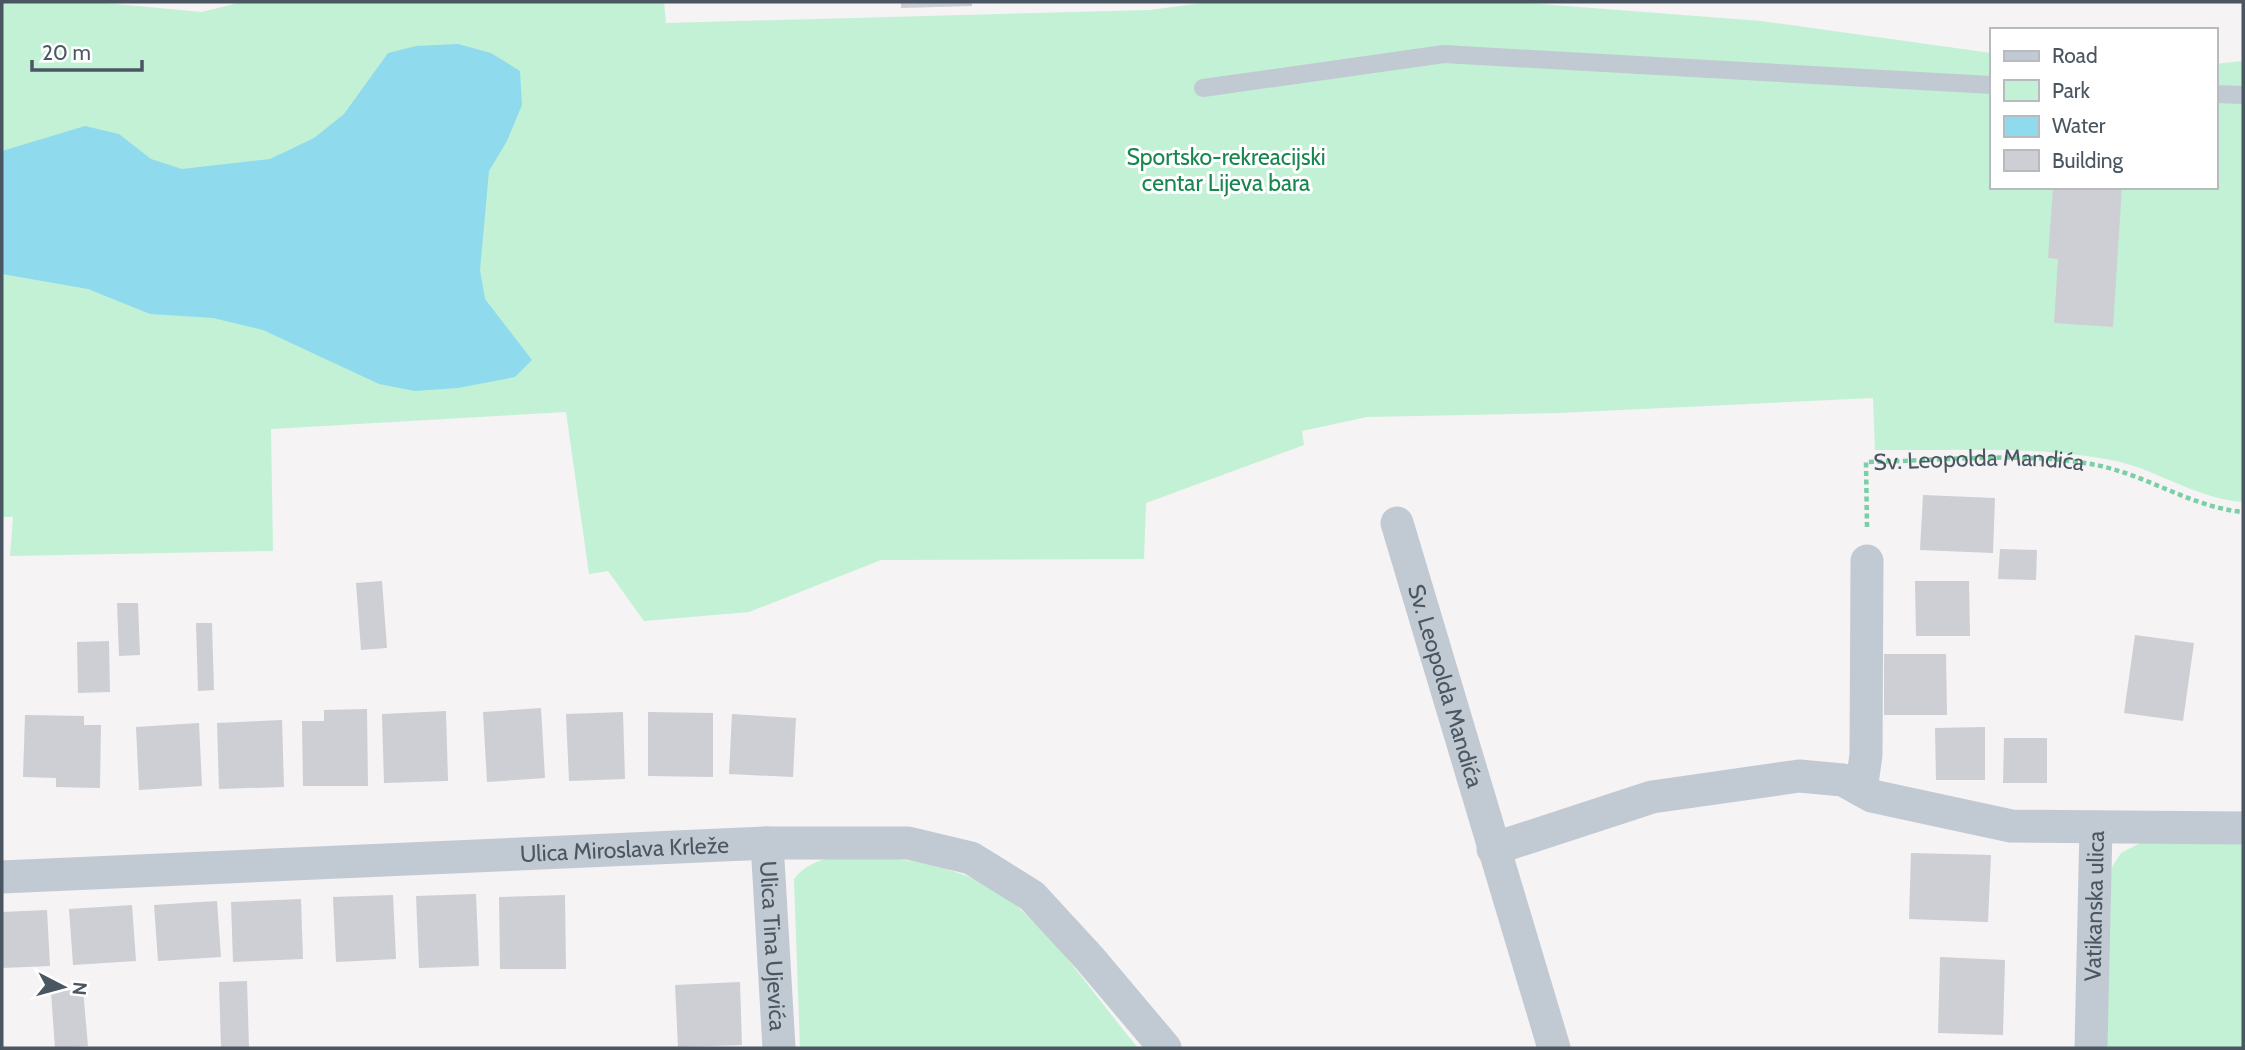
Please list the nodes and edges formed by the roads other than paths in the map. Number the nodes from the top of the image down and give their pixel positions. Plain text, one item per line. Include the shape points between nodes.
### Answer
1 (1990, 85) edge
2 (1203, 88) dead end
3 (2217, 94) edge
4 (2243, 95) edge
5 (1397, 523) dead end
6 (1867, 561) road end
7 (1861, 790) junction
8 (2096, 827) junction
9 (2243, 828) edge
10 (767, 843) junction
11 (1493, 849) junction
12 (2, 877) edge
13 (779, 1048) edge
14 (1165, 1048) edge
15 (1554, 1048) edge
16 (2091, 1048) edge

1 - 2 lane via 1444,54
3 - 4 lane
5 - 11 street, Sv. Leopolda Mandića
6 - 7 street via 1866,755
7 - 8 street via 2011,826
7 - 11 street via 1843,780 1799,776 1652,797
8 - 9 street, Vatikanska ulica
8 - 16 street, Vatikanska ulica
10 - 12 street, Ulica Miroslava Krleže
10 - 13 street, Ulica Tina Ujevića
10 - 14 street, Ulica Miroslava Krleže via 908,843 971,858 1032,896
11 - 15 street, Sv. Leopolda Mandića

